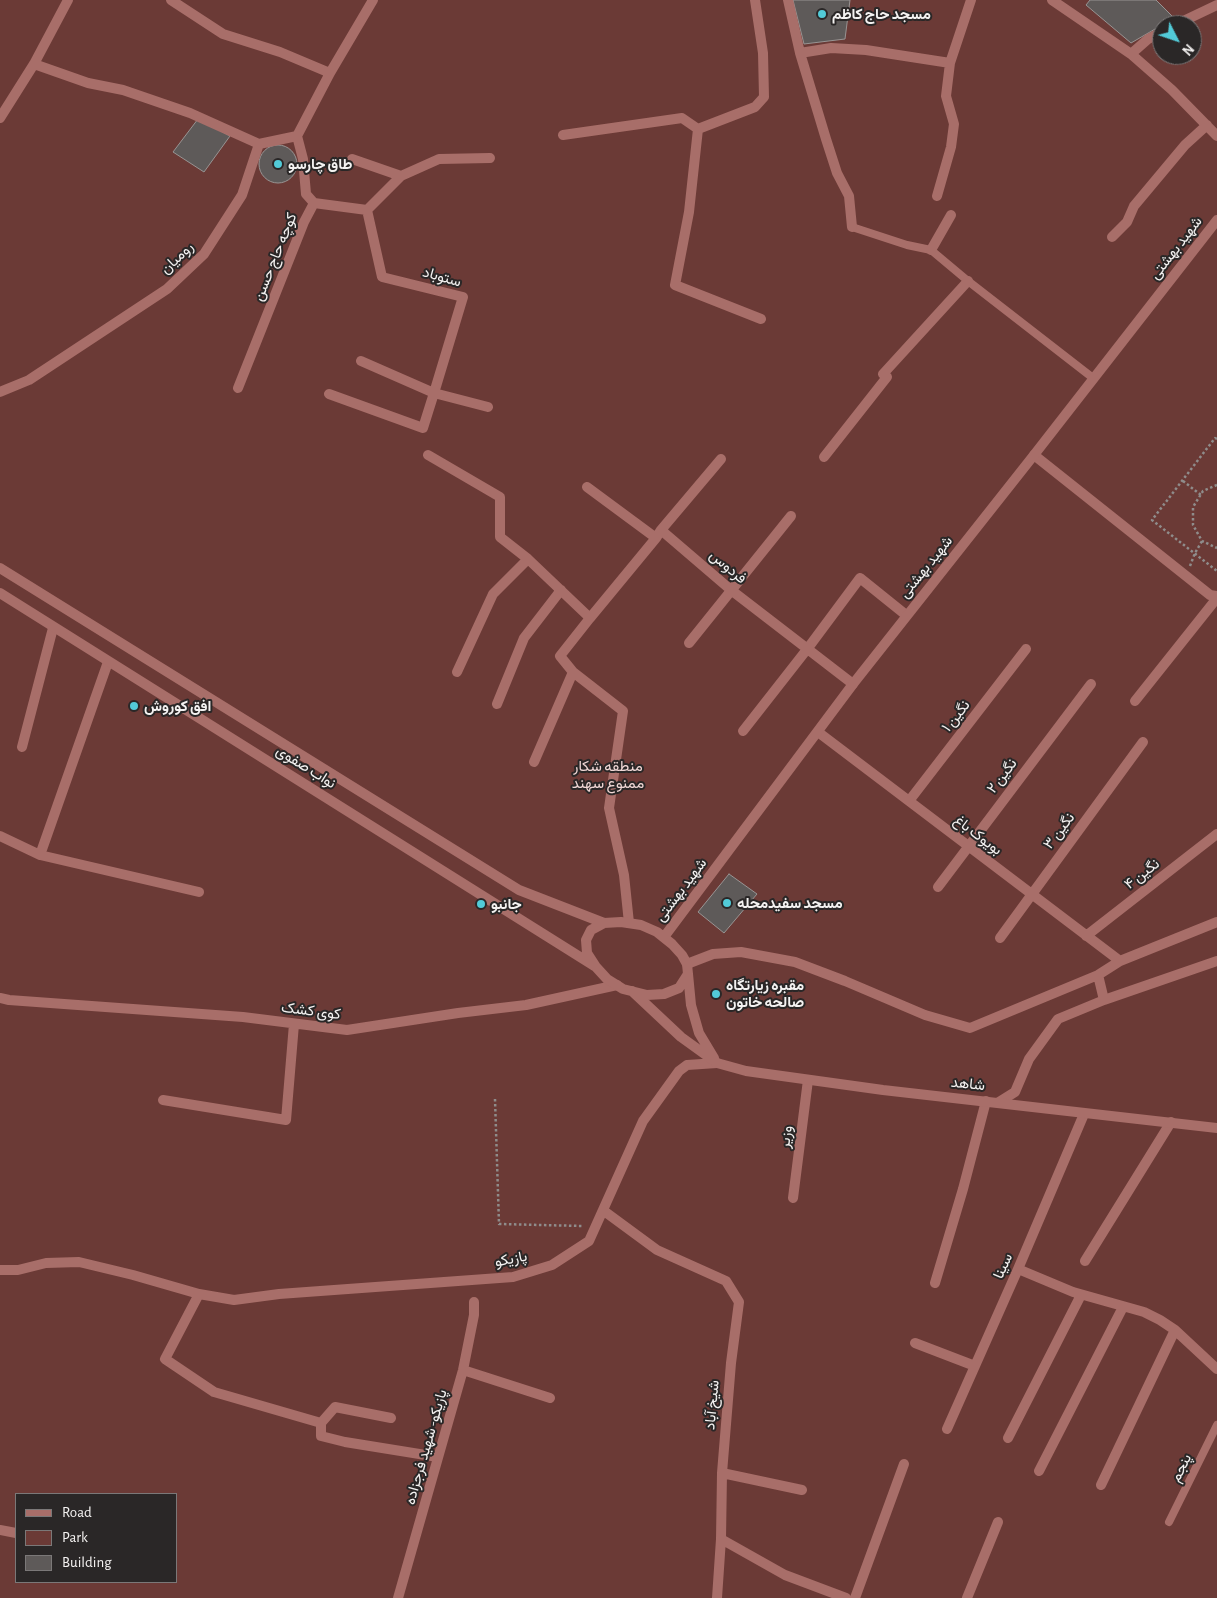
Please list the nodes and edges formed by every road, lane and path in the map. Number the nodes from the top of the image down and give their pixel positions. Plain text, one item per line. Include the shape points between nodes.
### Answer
1 (68, 0) edge
2 (171, 0) edge
3 (372, 0) edge
4 (755, 0) edge
5 (788, 0) edge
6 (971, 0) edge
7 (1052, 0) edge
8 (1217, 5) edge
9 (1196, 15) edge
10 (1152, 37) edge
11 (800, 53) junction
12 (1131, 54) junction
13 (950, 63) junction
14 (34, 64) junction
15 (330, 73) junction
16 (0, 118) edge
17 (1207, 125) junction
18 (698, 129) junction
19 (563, 135) dead end
20 (297, 136) junction
21 (1217, 136) edge
22 (259, 144) junction
23 (490, 158) dead end
24 (352, 159) dead end
25 (401, 176) junction
26 (937, 196) dead end
27 (314, 203) junction
28 (367, 210) junction
29 (951, 215) dead end
30 (1217, 220) edge
31 (852, 227) joint
32 (1112, 237) dead end
33 (932, 250) junction
34 (968, 281) junction
35 (760, 319) dead end
36 (361, 361) dead end
37 (1093, 378) junction
38 (238, 388) dead end
39 (0, 392) edge
40 (434, 393) junction
41 (329, 394) dead end
42 (488, 408) dead end
43 (1217, 439) edge
44 (428, 455) dead end
45 (1034, 455) junction
46 (824, 458) dead end
47 (721, 459) dead end
48 (1183, 481) junction
49 (1217, 485) edge
50 (587, 487) dead end
51 (1201, 495) junction
52 (791, 516) dead end
53 (658, 534) junction
54 (1202, 541) junction
55 (1217, 548) edge
56 (1195, 553) junction
57 (528, 559) junction
58 (0, 568) edge
59 (1217, 571) edge
60 (1186, 576) junction
61 (561, 590) junction
62 (731, 590) junction
63 (0, 593) edge
64 (1217, 597) edge
65 (906, 615) junction
66 (590, 618) junction
67 (53, 628) junction
68 (689, 643) dead end
69 (808, 648) junction
70 (1026, 649) dead end
71 (108, 662) junction
72 (457, 672) dead end
73 (573, 672) junction
74 (853, 684) junction
75 (1091, 684) dead end
76 (1135, 701) dead end
77 (497, 704) dead end
78 (742, 730) dead end
79 (818, 732) junction
80 (1144, 742) dead end
81 (22, 747) dead end
82 (534, 762) dead end
83 (909, 801) junction
84 (1217, 834) edge
85 (0, 836) edge
86 (968, 846) junction
87 (40, 855) junction
88 (938, 887) dead end
89 (199, 892) dead end
90 (1031, 894) junction
91 (1217, 922) edge
92 (604, 923) junction
93 (629, 923) junction
94 (1086, 936) junction
95 (664, 937) junction
96 (1000, 938) dead end
97 (1217, 961) edge
98 (1120, 962) junction
99 (596, 967) junction
100 (687, 969) junction
101 (1098, 975) junction
102 (616, 985) junction
103 (632, 991) junction
104 (0, 998) edge
105 (1104, 1000) junction
106 (294, 1024) junction
107 (718, 1063) junction
108 (808, 1080) junction
109 (163, 1100) dead end
110 (495, 1100) dead end
111 (986, 1101) junction
112 (999, 1102) junction
113 (1084, 1114) junction
114 (1171, 1122) junction
115 (1217, 1128) edge
116 (793, 1198) dead end
117 (604, 1211) junction
118 (596, 1226) junction
119 (1085, 1261) dead end
120 (0, 1270) edge
121 (1018, 1270) junction
122 (935, 1283) dead end
123 (199, 1294) junction
124 (1081, 1295) junction
125 (474, 1302) dead end
126 (1123, 1307) junction
127 (1175, 1330) junction
128 (915, 1342) dead end
129 (975, 1366) junction
130 (1217, 1369) edge
131 (463, 1370) junction
132 (550, 1398) dead end
133 (391, 1418) dead end
134 (320, 1424) junction
135 (1217, 1426) edge
136 (947, 1429) dead end
137 (1008, 1438) dead end
138 (438, 1457) junction
139 (904, 1464) dead end
140 (1039, 1471) dead end
141 (722, 1473) junction
142 (1100, 1485) dead end
143 (802, 1490) dead end
144 (998, 1522) dead end
145 (1169, 1522) dead end
146 (0, 1530) edge
147 (15, 1533) edge
148 (721, 1539) junction
149 (834, 1596) edge
150 (398, 1598) edge
151 (717, 1598) edge
152 (846, 1598) edge
153 (855, 1598) edge
154 (967, 1598) edge

1 - 14 street
2 - 15 street via 223,34 280,52
3 - 15 street
4 - 18 street via 763,53 764,97 755,107
5 - 11 street
6 - 13 street
7 - 12 street
8 - 9 street
10 - 12 street
11 - 13 street via 848,49
11 - 31 street via 837,173 849,196
12 - 17 street
13 - 26 street via 946,96 954,124
14 - 16 street
14 - 22 street via 190,113
15 - 20 street
17 - 21 street
17 - 32 street via 1185,145
18 - 19 street via 682,118
18 - 35 street via 689,212 675,284
20 - 22 street
20 - 27 street, کوچه حاج حسن via 306,194
22 - 39 street, رومیان via 242,196 204,254 166,289 29,380
23 - 25 street via 439,159
24 - 25 street
25 - 28 street
27 - 28 street
27 - 38 street, کوچه حاج حسن
28 - 40 street, ستوباد via 382,277 463,296
29 - 33 street
30 - 37 street, شهید بهشتی
31 - 33 lane
33 - 34 lane
34 - 37 lane
34 - 46 street via 883,374 888,377
36 - 40 street
37 - 45 street, شهید بهشتی
40 - 41 street via 423,428
40 - 42 street
43 - 48 path
44 - 57 street via 500,497 500,537
45 - 60 street
45 - 65 street, شهید بهشتی
47 - 53 street
48 - 51 path
48 - 56 path via 1152,520
49 - 51 path
50 - 53 street, فردوس
51 - 54 path via 1193,507 1193,525
52 - 62 street
53 - 62 street, فردوس
53 - 66 street
54 - 55 path
54 - 56 path
56 - 59 path
56 - 60 path
57 - 61 street
57 - 72 street via 493,594
58 - 92 street, نواب صفوی via 519,890
60 - 64 street
61 - 66 street
61 - 77 street via 524,638
62 - 68 street
62 - 69 street, فردوس
63 - 67 street, نواب صفوی
64 - 76 street
65 - 69 street via 860,578
65 - 74 street, شهید بهشتی
66 - 73 street via 560,656
67 - 71 street, نواب صفوی
67 - 81 street
69 - 74 street, فردوس
69 - 78 street
70 - 83 street, نگین ۱
71 - 87 street
71 - 99 street, نواب صفوی
73 - 82 street
73 - 93 street via 623,711 609,808 624,875
74 - 79 street, شهید بهشتی
75 - 86 street, نگین ۲
79 - 83 street, بویوک باغ
79 - 95 street, شهید بهشتی
80 - 90 street, نگین ۳
83 - 86 street, بویوک باغ
84 - 94 street, نگین ۴
85 - 87 street
86 - 88 street, نگین ۲
86 - 90 street, بویوک باغ
87 - 89 street
90 - 94 street, بویوک باغ
90 - 96 street, نگین ۳
91 - 98 street
92 - 93 street
92 - 99 street via 591,930 586,940 586,953
93 - 95 street via 641,925
94 - 98 street, بویوک باغ
95 - 100 street via 682,955
97 - 105 street
98 - 101 street
99 - 102 street
100 - 101 street via 713,954 741,952 795,962 926,1015 970,1028
100 - 103 street via 679,988 664,994 647,995
100 - 107 street via 691,1005 699,1033
101 - 105 street
102 - 103 street
102 - 106 street, کوی کشک via 526,1005 347,1030
103 - 107 street via 681,1037
104 - 106 street, کوی کشک
105 - 112 street via 1058,1019 1029,1059 1016,1092
106 - 109 street via 286,1120
107 - 108 street, شاهد via 746,1071
107 - 117 street, پازیکو via 687,1065 679,1071 644,1121
108 - 111 street, شاهد
108 - 116 street, وزیر
110 - 118 path via 499,1224
111 - 112 street, شاهد
111 - 122 street
112 - 113 street, شاهد
113 - 114 street, شاهد
113 - 121 street, سینا
114 - 115 street, شاهد
114 - 119 street
117 - 118 street, پازیکو
117 - 141 street, شیخ آباد via 657,1250 726,1281 739,1302
118 - 123 street, پازیکو via 589,1241 552,1264 513,1277 234,1300
120 - 123 street, پازیکو via 79,1262
121 - 124 street
121 - 129 street, سینا
123 - 134 street via 165,1359 214,1392
124 - 126 street
124 - 137 street
125 - 131 street, پازیکو- شهید فرجزاده
126 - 127 street via 1144,1312
126 - 140 street
127 - 130 street
127 - 142 street
128 - 129 street
129 - 136 street, سینا
131 - 132 street
131 - 138 street, پازیکو- شهید فرجزاده
133 - 134 street via 335,1407
134 - 138 street via 320,1436
135 - 145 lane, پنجم
138 - 150 street, پازیکو- شهید فرجزاده
139 - 153 street
141 - 143 street
141 - 148 street, شیخ آباد
144 - 154 street
146 - 147 street
148 - 149 street via 785,1575
148 - 151 street, شیخ آباد
149 - 152 street

